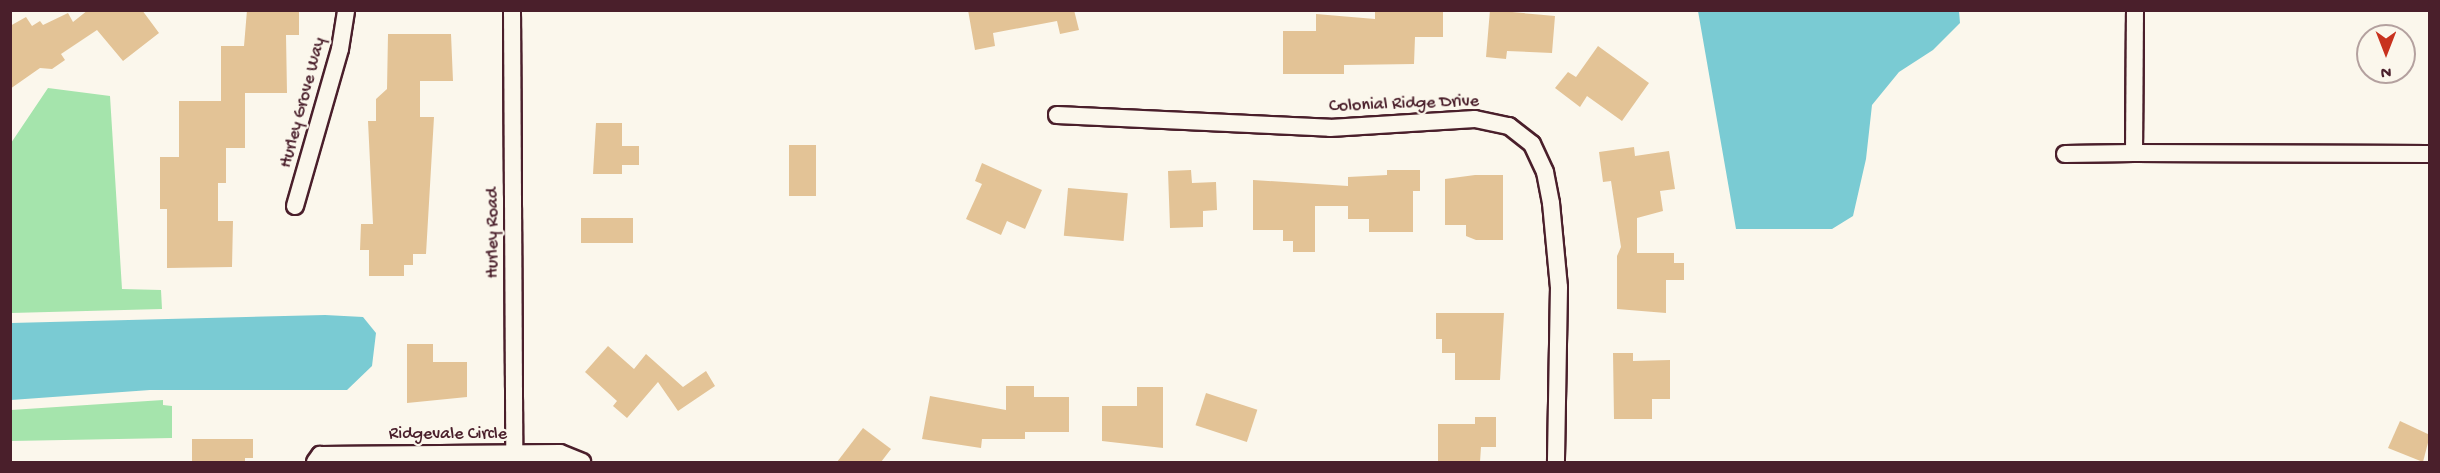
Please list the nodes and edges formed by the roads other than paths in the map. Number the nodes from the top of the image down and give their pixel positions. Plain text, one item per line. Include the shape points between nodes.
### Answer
1 (346, 10) edge
2 (512, 10) edge
3 (2135, 10) edge
4 (1057, 115) dead end
5 (2134, 153) junction
6 (2065, 154) dead end
7 (2430, 154) edge
8 (295, 206) dead end
9 (514, 454) junction
10 (315, 462) edge
11 (582, 462) edge
12 (1556, 462) edge

1 - 8 street, Hurley Grove Way via 340,49
2 - 9 street, Hurley Road
3 - 5 street
4 - 12 street, Colonial Ridge Drive via 1330,129 1476,119 1509,126 1532,144 1545,172 1551,203 1559,287
5 - 6 street
5 - 7 street
9 - 10 street, Ridgevale Circle via 320,455
9 - 11 street, Ridgevale Circle via 560,453

